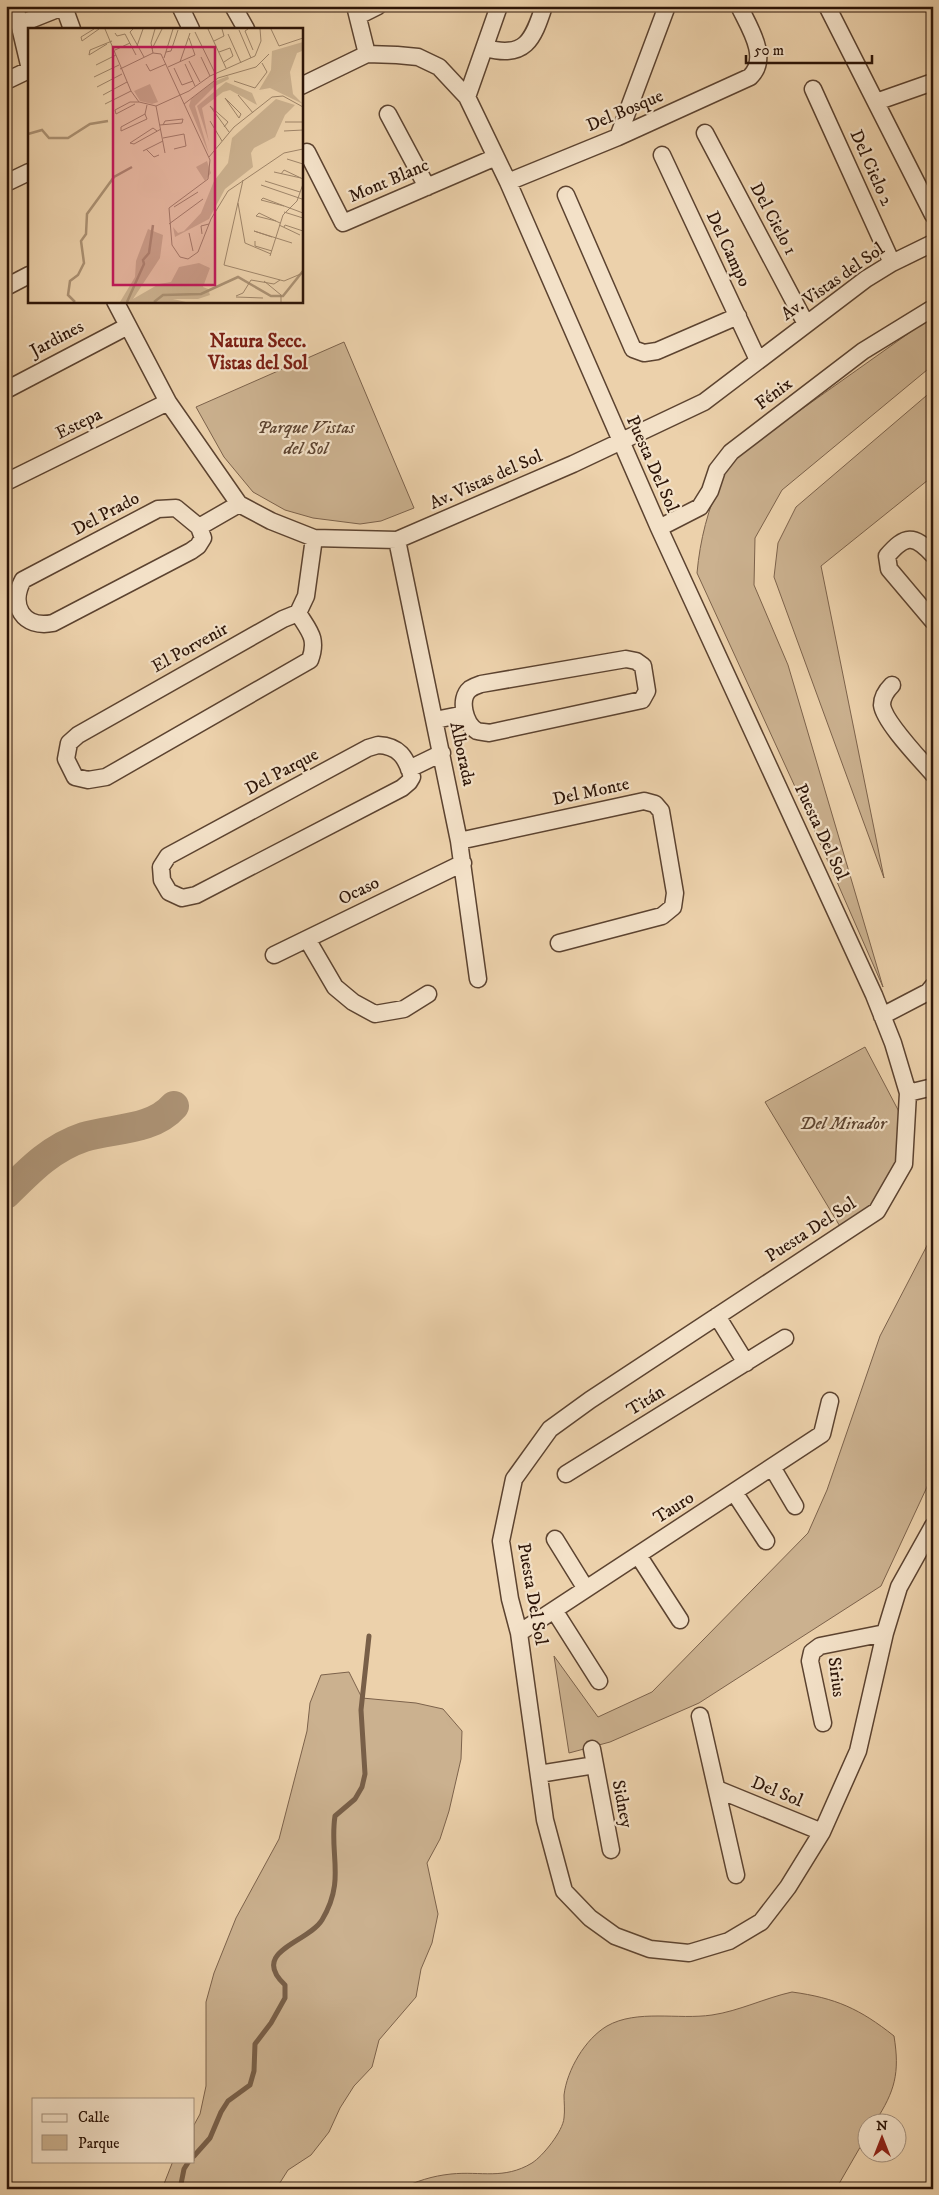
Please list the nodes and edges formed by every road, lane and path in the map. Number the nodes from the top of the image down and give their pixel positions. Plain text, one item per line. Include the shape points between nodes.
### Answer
1 (15, 6) edge
2 (180, 6) edge
3 (233, 6) edge
4 (378, 6) edge
5 (499, 6) edge
6 (544, 6) edge
7 (667, 6) edge
8 (739, 6) edge
9 (827, 6) edge
10 (64, 7) edge
11 (357, 11) edge
12 (20, 24) junction
13 (72, 28) edge
14 (191, 28) edge
15 (245, 28) edge
16 (486, 48) junction
17 (367, 54) junction
18 (28, 60) edge
19 (28, 70) edge
20 (6, 81) edge
21 (933, 82) edge
22 (302, 86) edge
23 (813, 89) dead end
24 (467, 97) junction
25 (876, 102) junction
26 (388, 114) dead end
27 (705, 132) dead end
28 (618, 137) junction
29 (307, 152) dead end
30 (662, 155) dead end
31 (496, 157) junction
32 (28, 172) edge
33 (508, 182) junction
34 (6, 183) edge
35 (427, 187) junction
36 (566, 196) dead end
37 (931, 206) edge
38 (933, 243) edge
39 (892, 263) junction
40 (28, 275) edge
41 (6, 286) edge
42 (116, 302) edge
43 (933, 308) edge
44 (738, 316) junction
45 (806, 324) junction
46 (128, 326) junction
47 (758, 360) junction
48 (6, 390) edge
49 (168, 402) junction
50 (620, 442) junction
51 (6, 482) edge
52 (239, 504) junction
53 (200, 527) junction
54 (659, 528) junction
55 (314, 538) junction
56 (397, 540) junction
57 (933, 555) edge
58 (298, 613) junction
59 (933, 621) edge
60 (892, 685) dead end
61 (465, 714) junction
62 (435, 720) junction
63 (442, 753) junction
64 (409, 770) junction
65 (933, 774) edge
66 (459, 841) junction
67 (463, 863) junction
68 (307, 939) junction
69 (559, 943) dead end
70 (274, 955) dead end
71 (478, 979) dead end
72 (933, 986) edge
73 (428, 994) dead end
74 (882, 1016) junction
75 (933, 1087) edge
76 (908, 1093) junction
77 (717, 1316) junction
78 (785, 1338) dead end
79 (746, 1363) junction
80 (830, 1401) dead end
81 (772, 1467) junction
82 (566, 1474) dead end
83 (734, 1492) junction
84 (795, 1506) dead end
85 (933, 1526) edge
86 (555, 1539) dead end
87 (766, 1541) dead end
88 (638, 1555) junction
89 (586, 1589) junction
90 (554, 1610) junction
91 (680, 1620) dead end
92 (885, 1633) junction
93 (519, 1634) junction
94 (599, 1681) dead end
95 (700, 1716) dead end
96 (823, 1723) dead end
97 (592, 1749) dead end
98 (595, 1765) junction
99 (539, 1774) junction
100 (717, 1789) junction
101 (822, 1832) junction
102 (611, 1850) dead end
103 (736, 1875) dead end

1 - 12 street
2 - 14 street
3 - 15 street
4 - 11 street
5 - 16 street
6 - 16 street via 532,37 522,48 500,52
7 - 28 street
8 - 28 street, Del Bosque via 758,53 756,71 750,77
9 - 25 street
10 - 12 street
10 - 13 street
11 - 17 street
12 - 18 street
16 - 24 street
17 - 22 street, Puesta Del Sol
17 - 24 street, Puesta Del Sol via 418,57 439,67
19 - 20 street
21 - 25 street
23 - 39 street, Del Cielo 2
24 - 31 street, Puesta Del Sol
25 - 37 street
26 - 35 street
27 - 45 street, Del Cielo 1
28 - 33 street, Del Bosque
29 - 35 street, Mont Blanc via 343,223
30 - 44 street, Del Campo
31 - 33 street, Puesta Del Sol
31 - 35 street, Mont Blanc
32 - 34 street
33 - 50 street, Puesta Del Sol
36 - 44 street via 633,349 644,353 657,351
38 - 39 street, Av. Vistas del Sol
39 - 45 street, Av. Vistas del Sol
40 - 41 street
42 - 46 street, Av. Vistas del Sol
43 - 54 street, Fénix via 863,351 730,452 717,470 700,507
44 - 47 street, Del Campo
45 - 47 street, Av. Vistas del Sol
46 - 48 street, Jardines
46 - 49 street, Av. Vistas del Sol
47 - 50 street, Av. Vistas del Sol via 704,402
49 - 51 street, Estepa
49 - 52 street, Av. Vistas del Sol
50 - 54 street, Puesta Del Sol
50 - 56 street, Av. Vistas del Sol
52 - 53 street
52 - 55 street, Av. Vistas del Sol
53 - 53 street, Del Prado via 176,508 158,509 23,580 17,599 24,616 41,626 53,623 191,551 203,538
54 - 74 street, Puesta Del Sol
55 - 56 street, Av. Vistas del Sol
55 - 58 street via 306,596
56 - 62 street, Alborada
57 - 59 street via 921,542 908,540 886,556 889,570
58 - 58 street, El Porvenir via 78,735 69,743 66,759 75,776 88,780 106,777 310,660 314,649 313,637
60 - 65 street via 885,692 882,704 886,717
61 - 61 street, Alborada via 478,731 489,733 642,700 647,691 643,666 626,658 481,684 470,689 464,700
61 - 62 street
62 - 63 street, Alborada
63 - 64 street
63 - 66 street, Alborada
64 - 64 street, Del Parque via 412,777 402,788 196,895 182,898 169,892 162,880 161,867 168,856 368,748 390,745 400,752
66 - 67 street, Alborada
66 - 69 street, Del Monte via 644,801 655,804 661,811 676,893 673,907 662,916
67 - 68 street, Ocaso
67 - 71 street, Alborada
68 - 70 street, Ocaso
68 - 73 street via 335,987 353,1002 376,1014 404,1009
72 - 74 street via 928,992
74 - 76 street, Puesta Del Sol
75 - 76 street
76 - 77 street, Puesta Del Sol via 904,1164 876,1212
77 - 79 street
77 - 93 street, Puesta Del Sol via 550,1429 514,1480 501,1541
78 - 79 street, Titán
79 - 82 street, Titán
80 - 81 street, Tauro via 822,1434
81 - 83 street, Tauro
81 - 84 street
83 - 87 street
83 - 88 street, Tauro
85 - 92 street, Puesta Del Sol via 899,1587
86 - 89 street
88 - 89 street, Tauro
88 - 91 street
89 - 90 street, Tauro
90 - 93 street, Tauro
90 - 94 street
92 - 96 street, Sirius via 820,1646 812,1652 810,1661
92 - 101 street, Puesta Del Sol via 858,1751
93 - 99 street, Puesta Del Sol
95 - 100 street
97 - 98 street, Sidney
98 - 99 street, Sidney
98 - 102 street, Sidney
99 - 101 street, Puesta Del Sol via 545,1820 564,1891 590,1918 615,1936 650,1949 689,1953 729,1941 761,1922 788,1887
100 - 101 street, Del Sol
100 - 103 street

